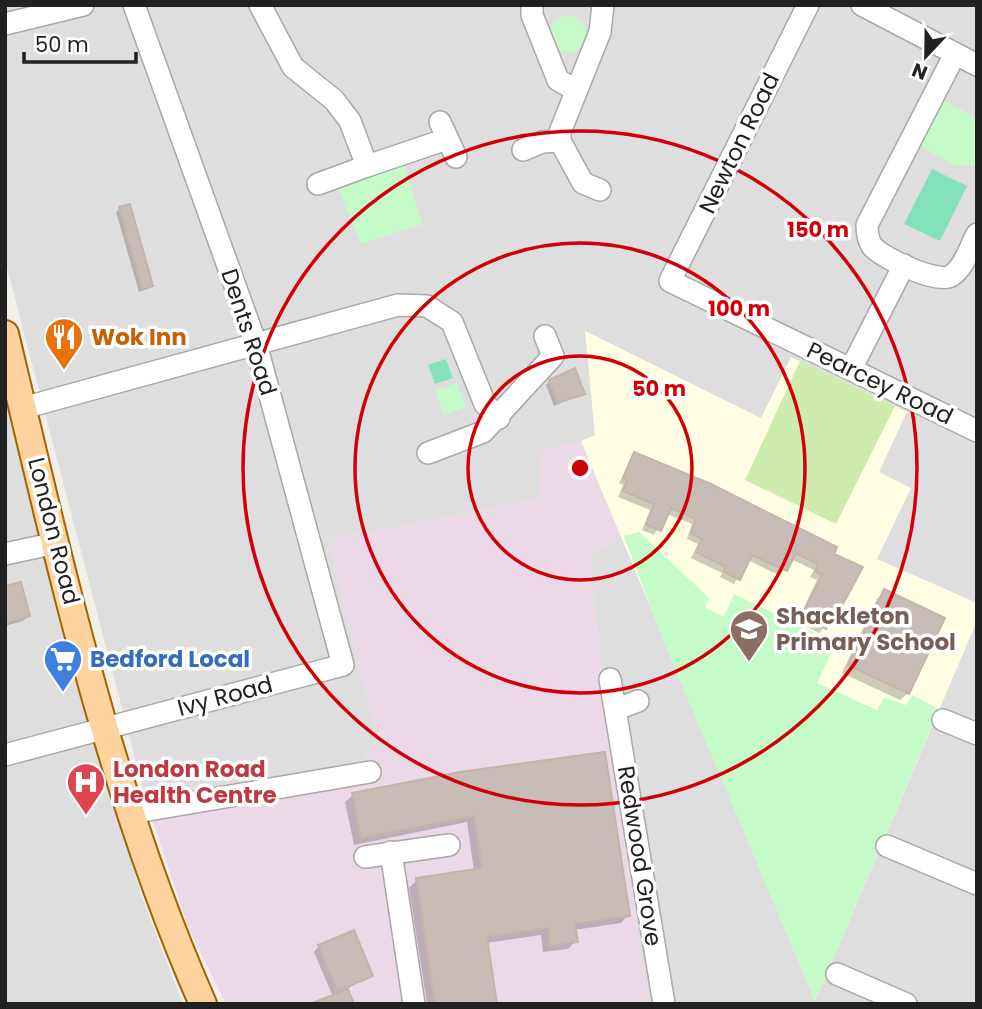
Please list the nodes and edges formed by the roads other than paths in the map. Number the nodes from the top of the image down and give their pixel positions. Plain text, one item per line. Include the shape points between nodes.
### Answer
1 (83, 5) edge
2 (134, 5) edge
3 (260, 5) edge
4 (532, 5) edge
5 (603, 5) edge
6 (808, 5) edge
7 (862, 5) edge
8 (5, 24) edge
9 (955, 54) junction
10 (977, 65) edge
11 (576, 90) junction
12 (448, 139) dead end
13 (560, 141) junction
14 (523, 150) dead end
15 (367, 166) junction
16 (318, 184) dead end
17 (600, 190) dead end
18 (977, 234) edge
19 (904, 265) junction
20 (670, 281) joint
21 (5, 334) edge
22 (545, 336) dead end
23 (256, 344) junction
24 (856, 361) junction
25 (23, 408) junction
26 (499, 418) junction
27 (977, 430) edge
28 (428, 453) dead end
29 (56, 543) junction
30 (5, 554) edge
31 (343, 665) joint
32 (610, 678) dead end
33 (638, 701) dead end
34 (617, 709) junction
35 (943, 720) dead end
36 (106, 727) junction
37 (977, 734) edge
38 (5, 755) edge
39 (370, 772) dead end
40 (131, 813) junction
41 (449, 845) dead end
42 (887, 846) dead end
43 (391, 852) junction
44 (365, 857) dead end
45 (977, 884) edge
46 (837, 974) dead end
47 (203, 1004) edge
48 (414, 1004) edge
49 (664, 1004) edge
50 (906, 1004) edge

1 - 8 street
2 - 23 street, Dents Road
3 - 15 street via 293,67 334,100 350,121
4 - 11 street via 558,80
5 - 11 street via 600,32
6 - 20 street, Newton Road
7 - 9 street
9 - 10 street
9 - 19 street via 867,225 872,247
11 - 13 street via 562,119
12 - 15 street
13 - 14 street
13 - 17 street via 583,183
15 - 16 street
18 - 19 street via 949,278 935,278
19 - 24 street
20 - 24 street, Pearcey Road
21 - 25 main road, London Road
22 - 26 street via 553,356
23 - 25 street
23 - 26 street via 398,305 426,306 452,322 485,404
23 - 31 street, Dents Road
24 - 27 street, Pearcey Road
25 - 29 main road, London Road
26 - 28 street via 470,439
29 - 30 street
29 - 36 main road, London Road
31 - 36 street, Ivy Road
32 - 34 street, Redwood Grove
33 - 34 street
34 - 49 street, Redwood Grove
35 - 37 street
36 - 38 street, Ivy Road
36 - 40 main road, London Road
39 - 40 street
40 - 47 main road, London Road via 166,918
41 - 43 street
42 - 45 street
43 - 44 street
43 - 48 street
46 - 50 street

